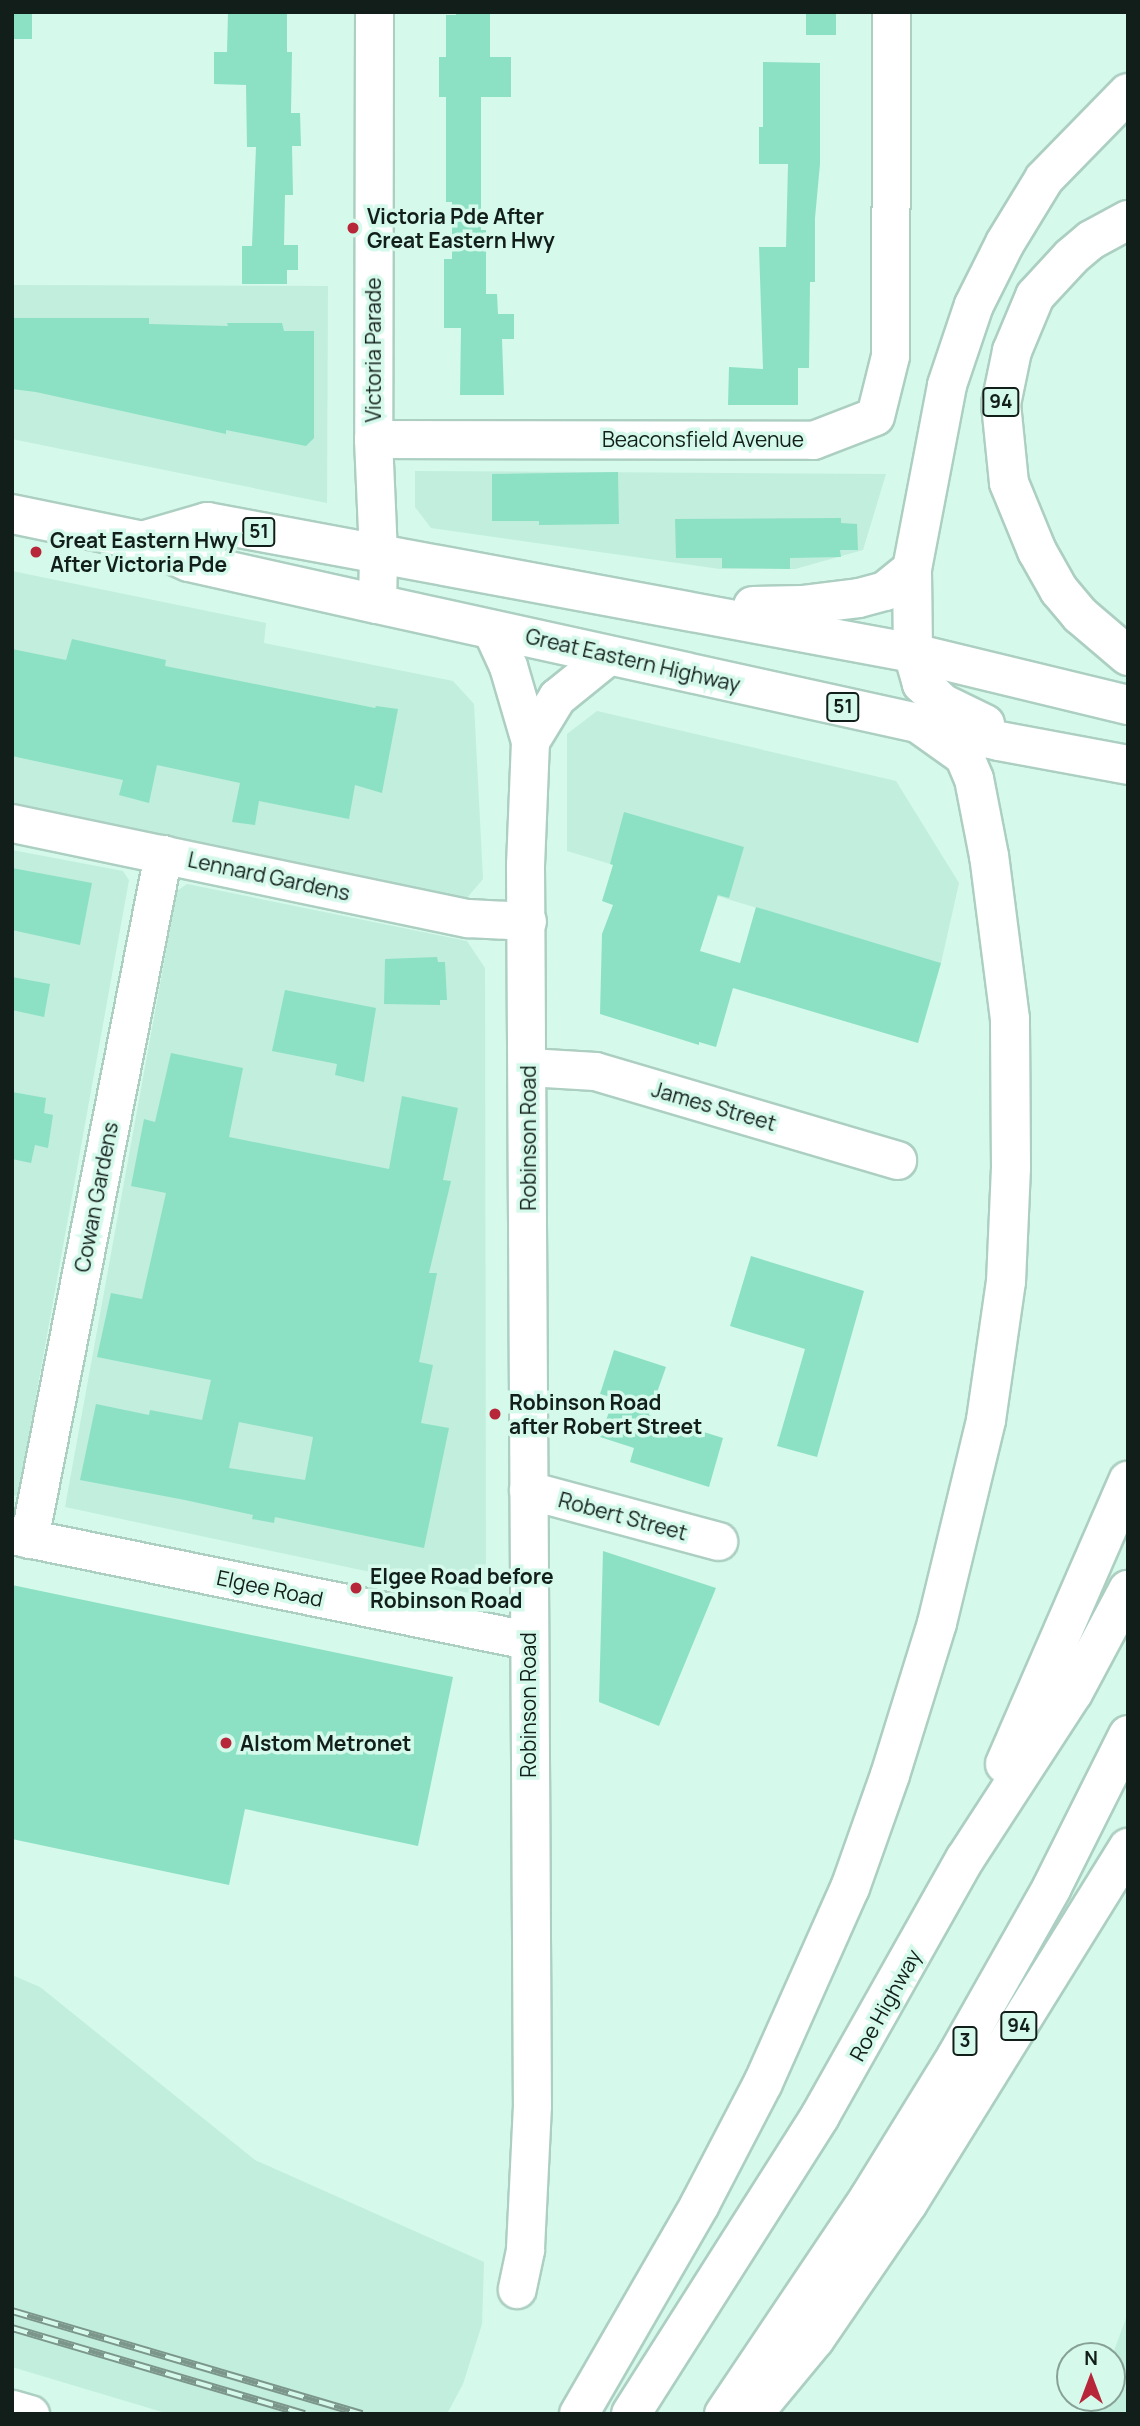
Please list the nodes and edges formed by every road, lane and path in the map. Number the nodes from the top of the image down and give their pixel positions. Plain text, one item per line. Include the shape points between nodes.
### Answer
1 (374, 12) edge
2 (891, 12) edge
3 (1128, 93) edge
4 (1128, 220) edge
5 (373, 439) junction
6 (12, 514) edge
7 (142, 541) junction
8 (378, 554) junction
9 (912, 569) junction
10 (615, 596) junction
11 (377, 604) junction
12 (491, 629) junction
13 (913, 653) junction
14 (609, 655) junction
15 (1128, 656) edge
16 (1128, 705) edge
17 (919, 724) junction
18 (530, 741) junction
19 (1013, 742) junction
20 (1128, 765) edge
21 (12, 823) edge
22 (163, 855) junction
23 (527, 921) junction
24 (528, 1067) junction
25 (897, 1160) dead end
26 (1128, 1480) edge
27 (528, 1490) junction
28 (21, 1537) edge
29 (718, 1541) dead end
30 (1128, 1590) edge
31 (527, 1640) junction
32 (1128, 1735) edge
33 (1128, 1848) edge
34 (965, 1860) junction
35 (517, 2289) dead end
36 (797, 2336) junction
37 (12, 2409) edge
38 (30, 2414) edge
39 (579, 2414) edge
40 (631, 2414) edge
41 (724, 2414) edge
42 (753, 2414) edge

1 - 5 street, Victoria Parade
2 - 5 street, Beaconsfield Avenue via 890,356 875,416 813,440
3 - 9 highway via 1044,179 974,305 947,385
4 - 15 highway, 94 via 1091,240 1035,296 1012,351 1001,404 1009,483 1037,551 1066,598
5 - 8 street, Victoria Parade
6 - 7 highway, Great Eastern Highway / 51
7 - 8 highway, Great Eastern Highway / 51 via 207,522
7 - 11 highway, Great Eastern Highway / 51 via 189,562
8 - 10 highway, Great Eastern Highway / 51
8 - 11 street, Victoria Parade
9 - 10 highway via 885,591 802,606 726,607
9 - 13 highway
10 - 13 highway, Great Eastern Highway / 51
11 - 12 highway, Great Eastern Highway / 51
12 - 14 highway, Great Eastern Highway / 51
12 - 18 street, Robinson Road via 508,666
13 - 16 highway, Great Eastern Highway / 51
13 - 19 highway via 922,684 942,703 996,727
14 - 17 highway, Great Eastern Highway / 51
14 - 18 street, Robinson Road via 556,697
17 - 19 highway, Great Eastern Highway / 51
17 - 39 highway via 964,756 974,779 1010,1019 1011,1168 997,1358 937,1623 850,1888 763,2083 650,2294
18 - 23 street, Robinson Road
19 - 20 highway, Great Eastern Highway / 51
21 - 22 street, Lennard Gardens
22 - 23 street, Lennard Gardens via 468,918
22 - 28 street, Cowan Gardens
23 - 24 street, Robinson Road
24 - 25 street, James Street via 595,1071
24 - 27 street, Robinson Road
26 - 34 highway
27 - 29 street, Robert Street
27 - 31 street, Robinson Road
28 - 31 street, Elgee Road
30 - 34 highway, Roe Highway via 1073,1693
31 - 35 street, Robinson Road via 532,2105 526,2238
32 - 36 highway, 3 via 1052,1887 869,2198
33 - 36 highway, 94 via 908,2203
34 - 40 highway, Roe Highway via 871,2032
36 - 41 highway, 3
36 - 42 highway, 94
37 - 38 street

